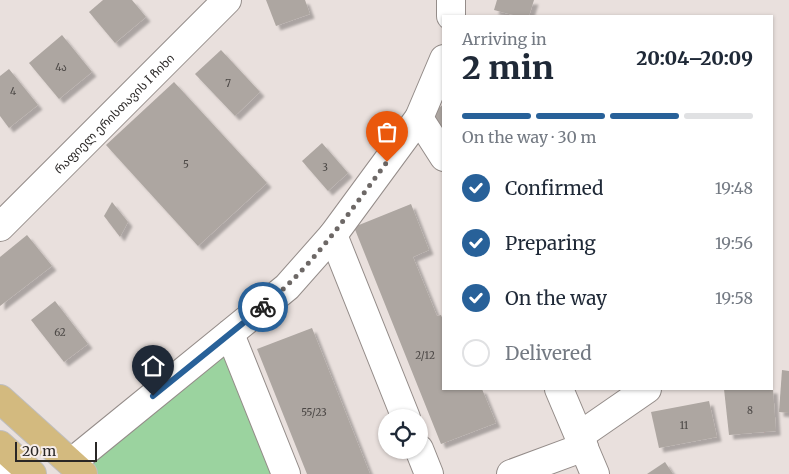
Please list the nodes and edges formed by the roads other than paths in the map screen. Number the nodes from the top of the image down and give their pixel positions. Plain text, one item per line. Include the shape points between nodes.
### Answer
1 (227, 0) edge
2 (452, 0) edge
3 (451, 15) edge
4 (442, 64) edge
5 (420, 118) junction
6 (442, 154) edge
7 (0, 227) edge
8 (333, 235) junction
9 (230, 334) junction
10 (559, 390) edge
11 (645, 390) edge
12 (0, 400) edge
13 (402, 409) edge
14 (581, 441) junction
15 (423, 459) edge
16 (77, 468) edge
17 (286, 474) edge
18 (429, 474) edge
19 (511, 474) edge
20 (595, 474) edge

1 - 7 street, რაფიელ ერისთავის I ჩიხი
2 - 3 street
4 - 5 street
5 - 6 street
5 - 8 street
8 - 9 street via 287,287
8 - 13 street
9 - 16 street
9 - 17 street
10 - 14 street
11 - 14 street
12 - 16 main road
14 - 19 street
14 - 20 street
15 - 18 street

